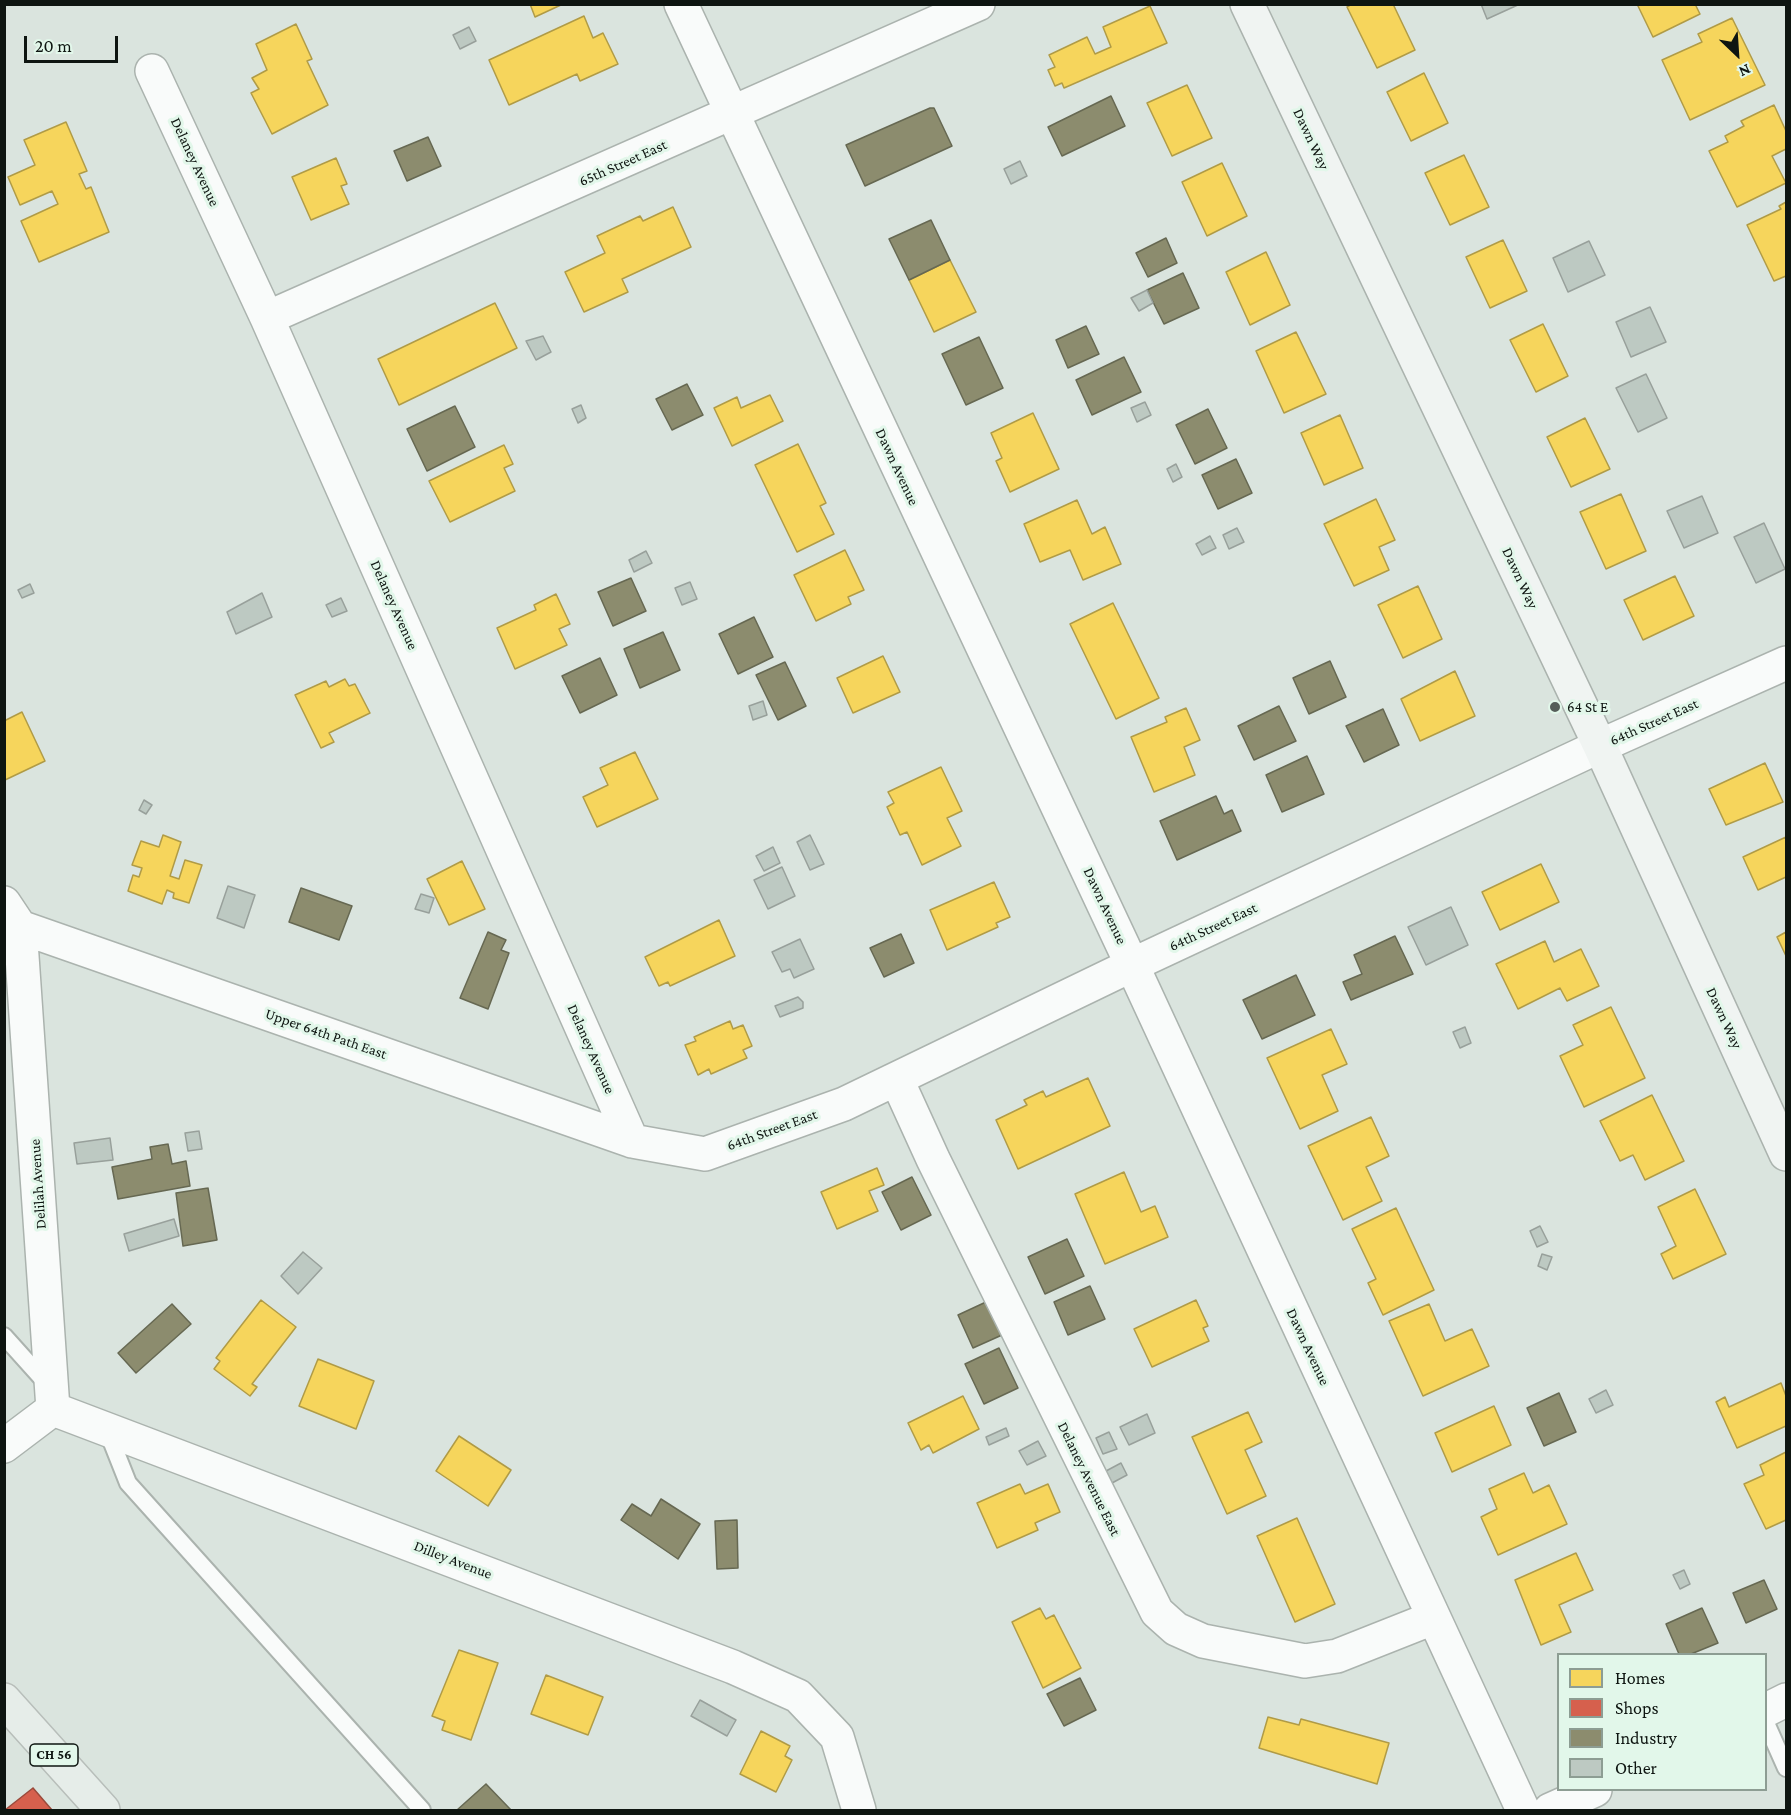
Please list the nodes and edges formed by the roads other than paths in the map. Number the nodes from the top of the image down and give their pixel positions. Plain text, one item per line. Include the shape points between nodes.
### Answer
1 (681, 4) edge
2 (978, 4) edge
3 (1247, 4) edge
4 (152, 71) dead end
5 (732, 115) junction
6 (267, 318) junction
7 (1786, 663) edge
8 (1600, 746) junction
9 (12, 915) edge
10 (1132, 965) junction
11 (897, 1080) junction
12 (632, 1141) junction
13 (1786, 1154) edge
14 (4, 1336) edge
15 (53, 1399) junction
16 (106, 1429) junction
17 (4, 1446) edge
18 (1433, 1618) junction
19 (4, 1700) edge
20 (1786, 1700) edge
21 (1767, 1710) edge
22 (1767, 1725) edge
23 (1786, 1768) edge
24 (1593, 1791) edge
25 (103, 1810) edge
26 (423, 1810) edge
27 (859, 1810) edge
28 (1523, 1810) edge
29 (1550, 1810) edge

1 - 5 street, Dawn Avenue
2 - 5 street, 65th Street East
3 - 8 street, Dawn Way
4 - 6 street, Delaney Avenue
5 - 6 street, 65th Street East
5 - 10 street, Dawn Avenue
6 - 12 street, Delaney Avenue
7 - 8 street, 64th Street East
8 - 10 street, 64th Street East
8 - 13 street, Dawn Way
9 - 12 street, Upper 64th Path East
9 - 15 street, Delilah Avenue
10 - 11 street, 64th Street East
10 - 18 street, Dawn Avenue
11 - 12 street, 64th Street East via 844,1104 705,1154
11 - 18 street, Delaney Avenue East via 1156,1612 1176,1629 1203,1641 1305,1661 1337,1656
14 - 15 lane
15 - 16 street, Dilley Avenue
15 - 17 street
16 - 26 lane via 128,1483
16 - 27 street, Dilley Avenue via 733,1667 798,1696 837,1737
18 - 28 street, Dawn Avenue
19 - 25 main road, CH 56
20 - 21 street
22 - 23 lane
24 - 29 street

